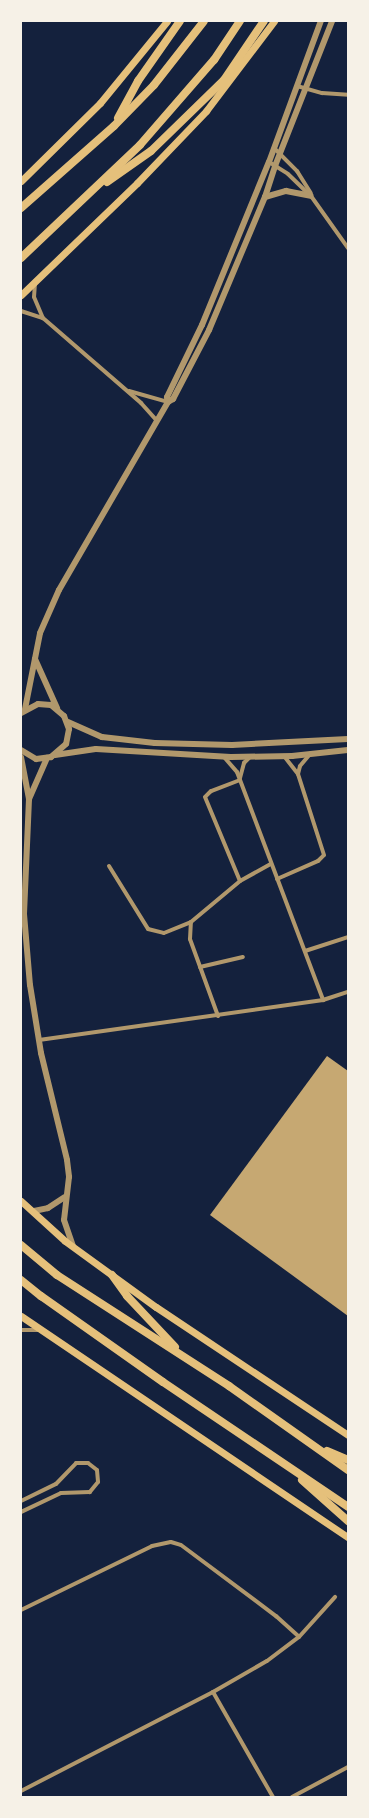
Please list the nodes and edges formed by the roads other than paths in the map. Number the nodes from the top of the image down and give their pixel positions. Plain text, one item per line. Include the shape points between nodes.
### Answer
1 (167, 21) edge
2 (180, 21) edge
3 (204, 21) edge
4 (240, 21) edge
5 (264, 21) edge
6 (274, 21) edge
7 (321, 21) edge
8 (332, 21) edge
9 (297, 86) junction
10 (306, 89) junction
11 (348, 95) edge
12 (114, 126) junction
13 (274, 148) junction
14 (280, 152) junction
15 (268, 162) junction
16 (275, 166) junction
17 (21, 181) edge
18 (311, 196) junction
19 (265, 197) junction
20 (83, 198) junction
21 (21, 208) edge
22 (348, 248) edge
23 (21, 258) edge
24 (36, 279) junction
25 (21, 295) edge
26 (21, 311) edge
27 (43, 318) junction
28 (126, 390) junction
29 (168, 402) junction
30 (157, 421) junction
31 (34, 657) junction
32 (57, 708) junction
33 (22, 711) edge
34 (68, 722) junction
35 (348, 739) edge
36 (21, 750) edge
37 (348, 750) edge
38 (310, 754) junction
39 (55, 755) junction
40 (284, 756) junction
41 (21, 757) edge
42 (224, 757) junction
43 (250, 757) junction
44 (47, 758) junction
45 (298, 774) junction
46 (240, 780) junction
47 (29, 799) junction
48 (271, 864) junction
49 (109, 866) dead end
50 (277, 879) junction
51 (240, 881) junction
52 (191, 922) junction
53 (348, 937) edge
54 (305, 951) junction
55 (243, 957) dead end
56 (200, 967) junction
57 (348, 992) edge
58 (323, 1000) junction
59 (218, 1016) junction
60 (39, 1040) junction
61 (65, 1197) junction
62 (21, 1201) edge
63 (34, 1211) junction
64 (21, 1245) edge
65 (73, 1246) junction
66 (112, 1275) junction
67 (21, 1280) edge
68 (21, 1316) edge
69 (21, 1330) edge
70 (40, 1330) junction
71 (183, 1357) junction
72 (348, 1435) edge
73 (307, 1442) junction
74 (348, 1460) edge
75 (288, 1466) junction
76 (348, 1470) edge
77 (21, 1501) edge
78 (348, 1507) edge
79 (21, 1512) edge
80 (348, 1521) edge
81 (348, 1537) edge
82 (335, 1597) dead end
83 (21, 1610) edge
84 (299, 1637) junction
85 (213, 1692) junction
86 (348, 1767) edge
87 (21, 1791) edge
88 (274, 1797) edge
89 (292, 1797) edge

1 - 17 main road via 100,103
2 - 12 highway via 138,81
3 - 12 highway via 154,85
4 - 20 highway via 214,60 178,104 140,145
5 - 20 highway via 224,80 151,151
6 - 24 main road via 206,111 137,183
7 - 9 street
8 - 10 street
9 - 10 street
9 - 13 street
10 - 11 street
10 - 14 street
12 - 21 highway
13 - 14 street
13 - 15 street
14 - 16 street
14 - 18 street via 303,179
15 - 16 street
15 - 29 street via 202,325 168,392
16 - 18 street
16 - 19 street
18 - 19 street via 286,191
18 - 22 street
19 - 29 street via 209,330 173,399
20 - 23 highway
24 - 25 main road
24 - 27 street via 34,297
26 - 27 street
27 - 28 street
28 - 29 street
28 - 30 street
29 - 30 street
30 - 31 street via 59,590 40,633
31 - 32 street
31 - 33 street
32 - 33 street via 38,704
32 - 34 street
34 - 35 street via 102,737 155,743 268,745
34 - 39 street via 66,744
36 - 44 street via 30,756
37 - 38 street
38 - 40 street
38 - 45 street via 300,766
39 - 42 street via 96,749
39 - 44 street
40 - 43 street
40 - 45 street
41 - 47 street
42 - 43 street
42 - 46 street via 237,772
43 - 46 street via 244,763
44 - 47 street
45 - 50 street via 324,855 318,861
46 - 48 street
46 - 51 street via 211,791 206,797
47 - 60 street via 24,914 30,985
48 - 50 street
48 - 51 street
49 - 52 street via 148,929 164,933
50 - 54 street
51 - 52 street
52 - 56 street via 190,939
53 - 54 street
54 - 58 street
55 - 56 street
56 - 59 street
57 - 58 street
58 - 59 street
59 - 60 street
60 - 61 street via 67,1160 69,1177
61 - 63 street via 48,1208
61 - 65 street via 64,1220
62 - 63 main road
63 - 65 main road
64 - 71 highway via 57,1276
65 - 66 main road
66 - 71 highway via 127,1296
66 - 72 main road
67 - 75 highway
68 - 70 main road
69 - 70 street
70 - 81 main road
71 - 73 highway
73 - 74 highway
73 - 76 highway
75 - 78 highway
75 - 80 highway via 325,1503
77 - 79 street via 56,1484 76,1463 88,1462 97,1470 98,1482 90,1492 61,1493
82 - 84 street
83 - 84 street via 152,1546 171,1542 181,1545 276,1616
84 - 85 street via 267,1661
85 - 87 street
85 - 88 street
86 - 89 street

